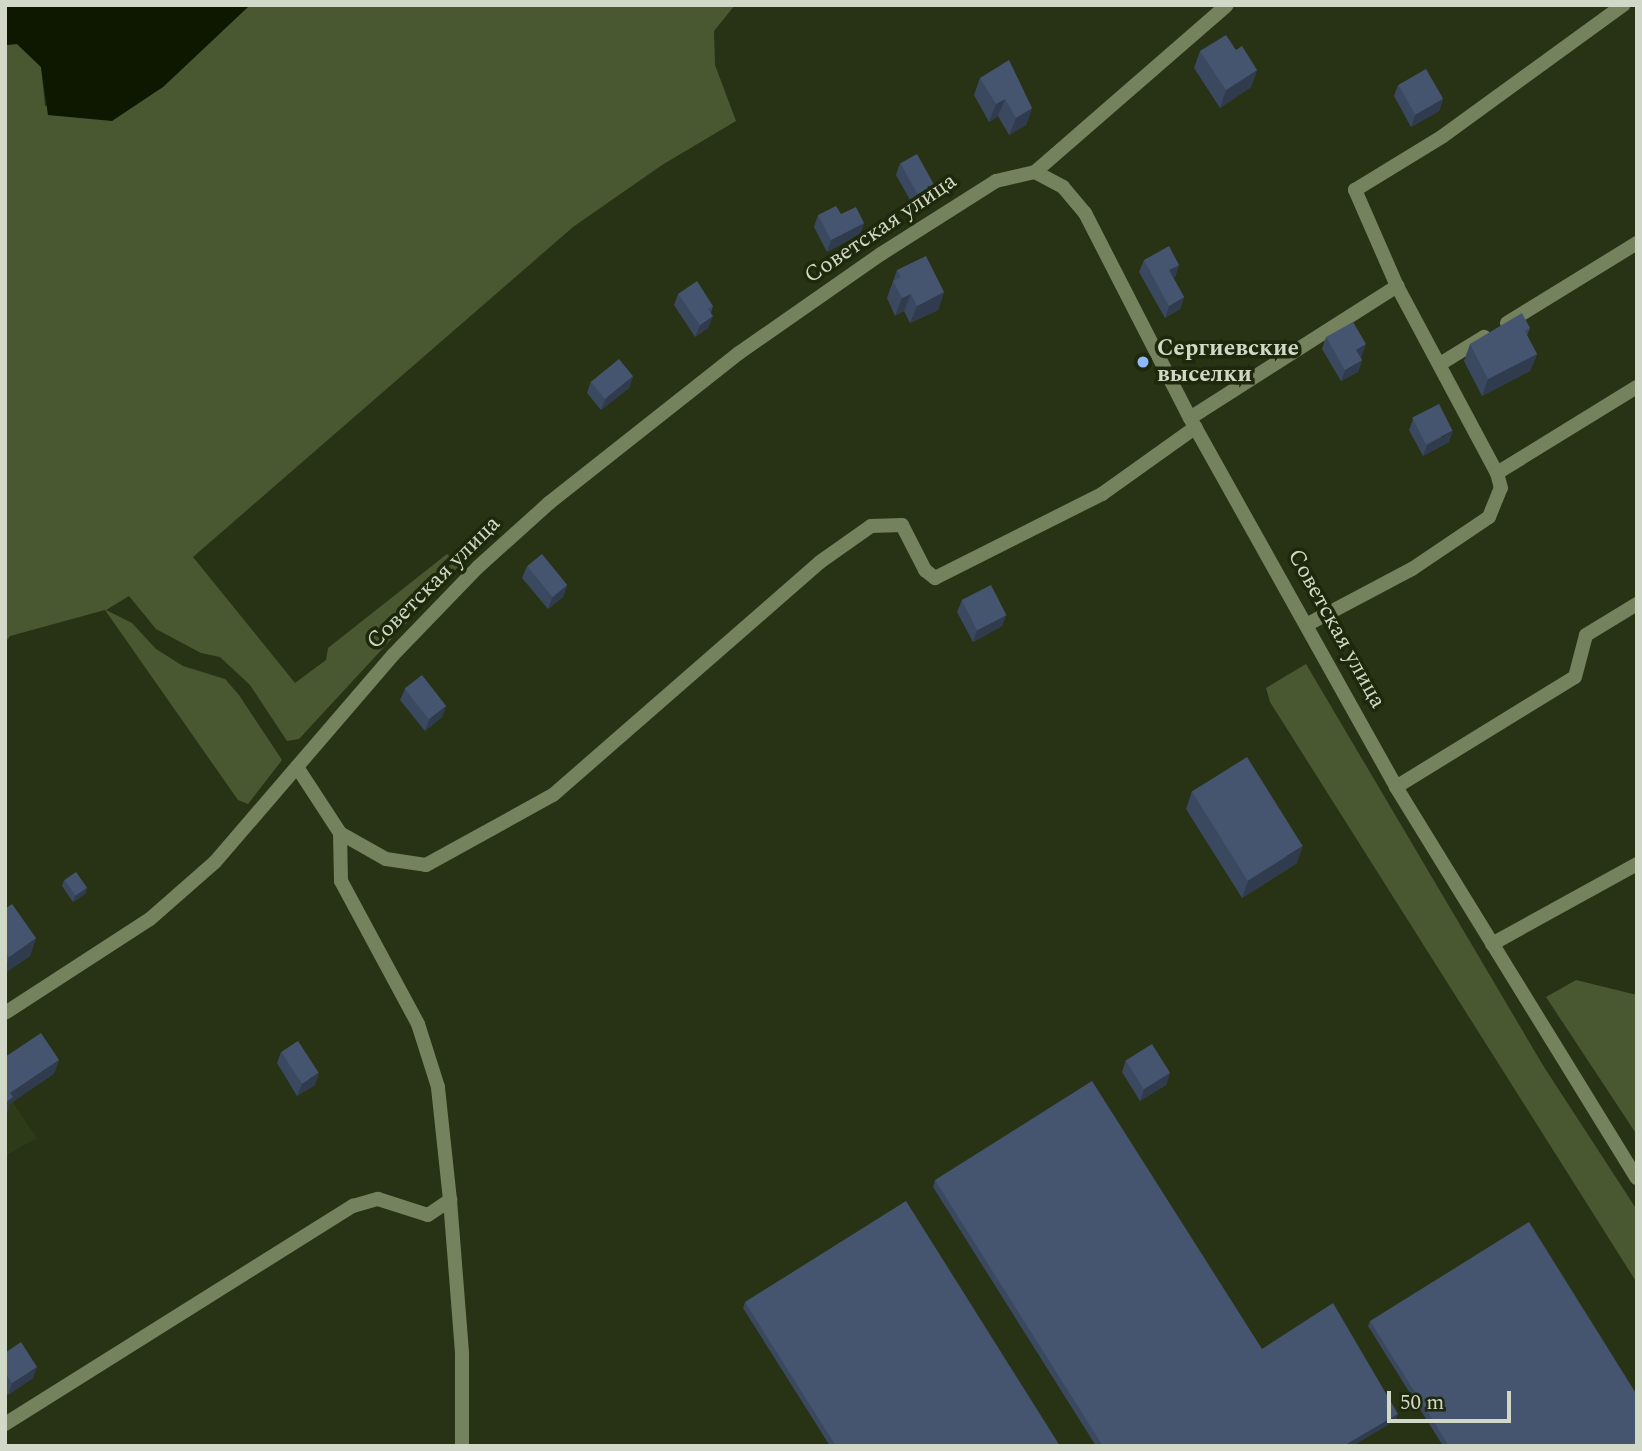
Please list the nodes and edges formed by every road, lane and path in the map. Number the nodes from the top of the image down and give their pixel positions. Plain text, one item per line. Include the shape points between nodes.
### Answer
1 (1227, 5) edge
2 (1623, 5) edge
3 (1035, 172) junction
4 (1637, 243) edge
5 (1397, 286) junction
6 (1440, 364) junction
7 (1637, 387) edge
8 (1193, 423) junction
9 (1497, 473) junction
10 (1637, 604) edge
11 (1308, 624) junction
12 (297, 767) junction
13 (1396, 787) junction
14 (340, 833) junction
15 (1637, 864) edge
16 (1492, 944) junction
17 (5, 1013) edge
18 (1637, 1178) edge
19 (450, 1200) junction
20 (5, 1424) edge
21 (462, 1446) edge

1 - 3 street
2 - 5 street via 1443,136 1355,190
3 - 8 street, Советская улица via 1063,187 1085,213
3 - 12 street, Советская улица via 996,181 881,254 739,353 548,503 403,645
4 - 6 street
5 - 6 street
5 - 8 street
6 - 9 street
7 - 9 street
8 - 11 street, Советская улица
8 - 14 street via 1102,494 935,578 925,570 902,526 871,527 820,562 552,795 426,865 386,859
9 - 11 street via 1502,488 1489,517 1412,569
10 - 13 street via 1586,635 1574,677
11 - 13 street, Советская улица
12 - 14 street
12 - 17 street, Советская улица via 215,862 150,919
13 - 16 street, Советская улица
14 - 19 street via 341,881 418,1024 438,1087
15 - 16 street
16 - 18 street, Советская улица
19 - 20 street via 428,1215 378,1199 353,1206
19 - 21 street via 462,1354

